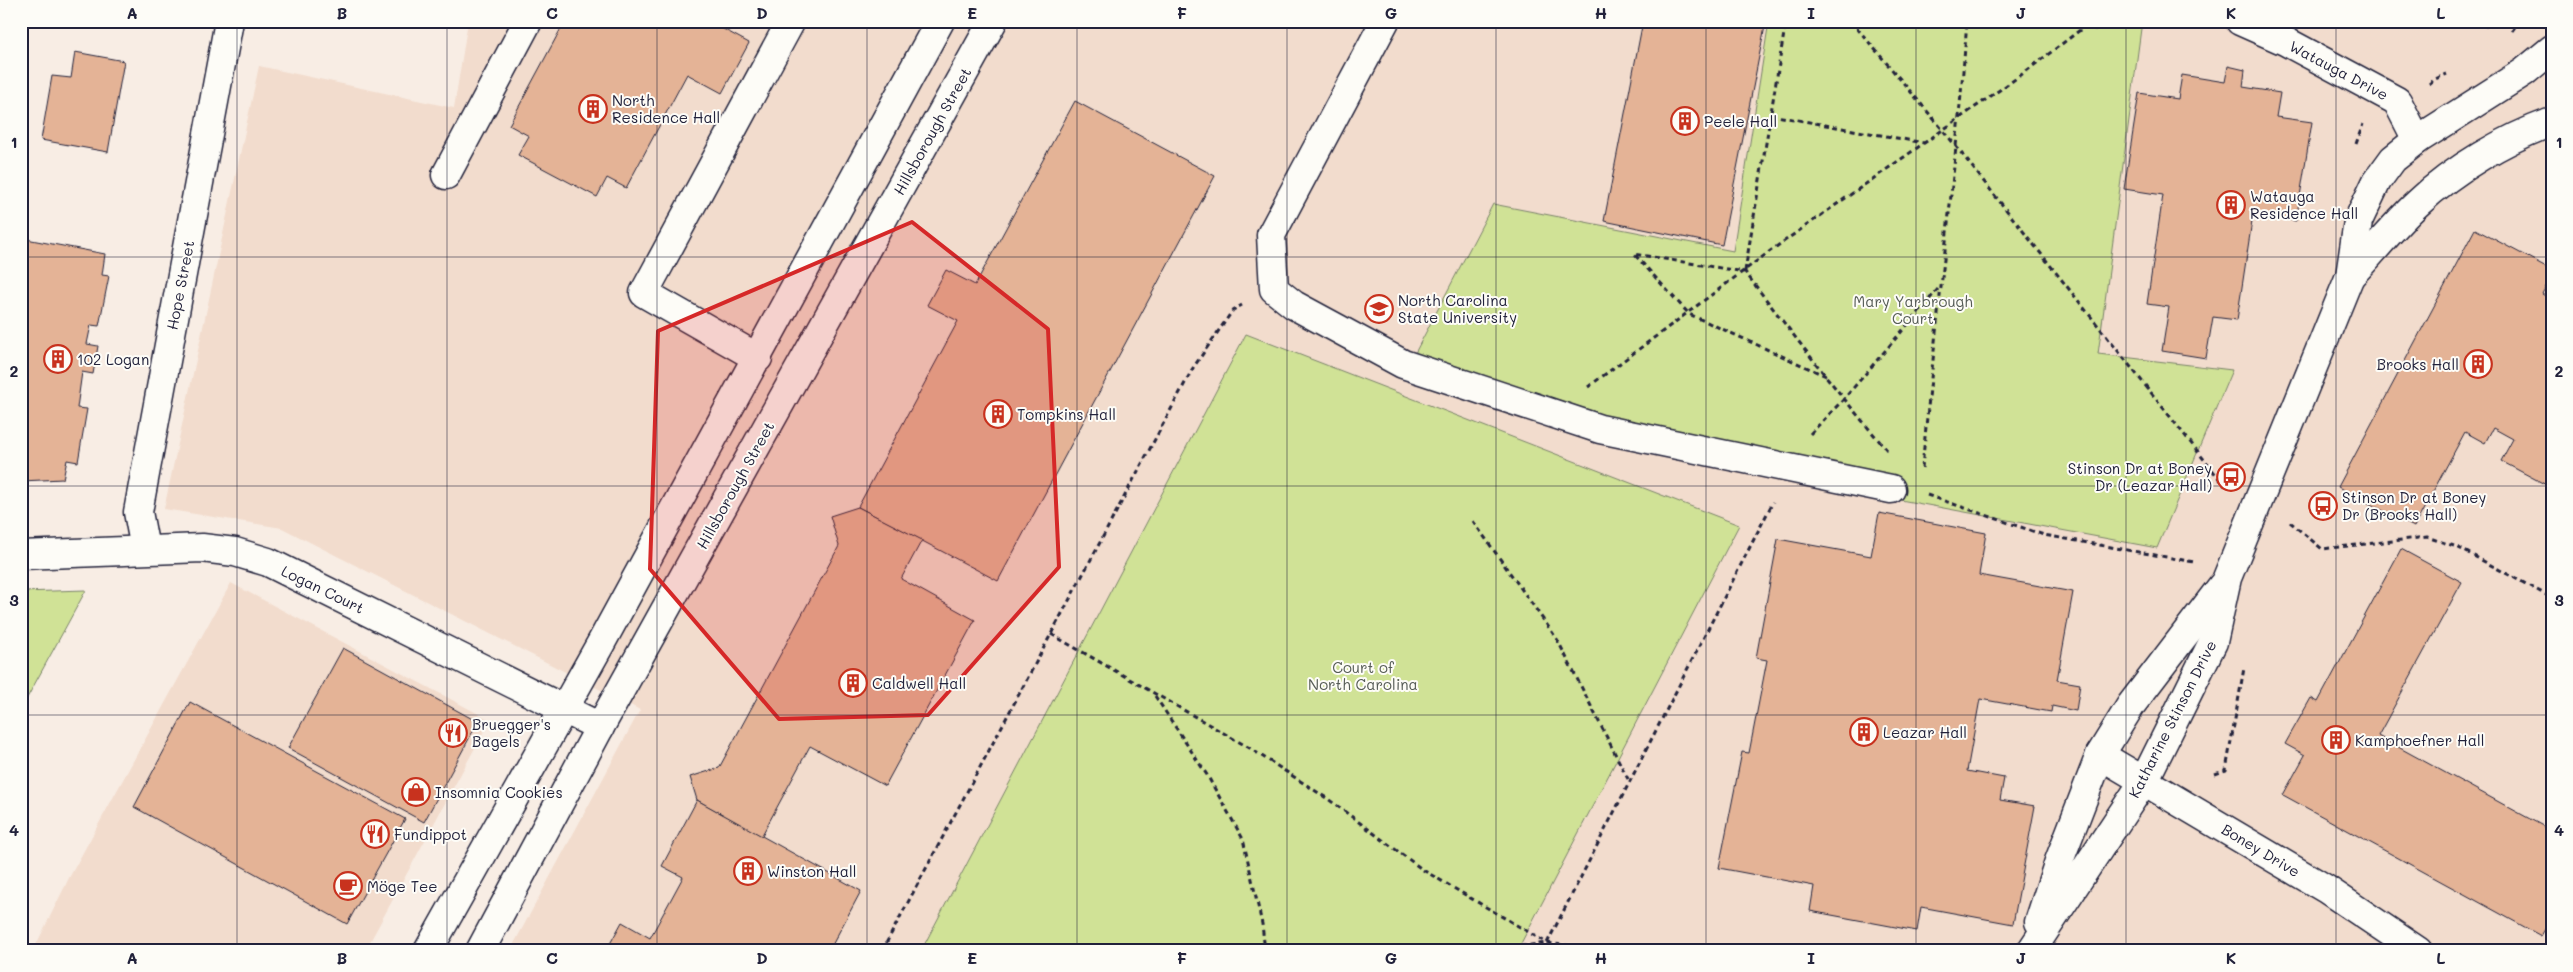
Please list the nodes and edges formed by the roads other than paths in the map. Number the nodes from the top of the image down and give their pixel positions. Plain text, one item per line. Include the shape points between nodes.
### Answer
1 (229, 21) edge
2 (528, 21) edge
3 (791, 21) edge
4 (940, 21) edge
5 (994, 21) edge
6 (1385, 21) edge
7 (2240, 21) edge
8 (2552, 49) edge
9 (2552, 122) edge
10 (2417, 140) junction
11 (446, 175) dead end
12 (2350, 276) junction
13 (758, 358) junction
14 (1891, 489) road end
15 (145, 549) junction
16 (21, 555) edge
17 (2228, 578) junction
18 (563, 709) junction
19 (600, 727) junction
20 (2100, 755) junction
21 (2144, 781) junction
22 (428, 951) edge
23 (480, 951) edge
24 (2031, 951) edge
25 (2418, 951) edge

1 - 15 street, Hope Street via 138,512
2 - 11 street
3 - 13 street via 644,293
4 - 13 street
5 - 19 street, Hillsborough Street
6 - 14 street via 1271,235 1274,289 1294,305 1403,364 1600,429
7 - 10 street, Watauga Drive via 2398,101
8 - 10 street, Katharine Stinson Drive via 2524,72
9 - 12 street, Katharine Stinson Drive via 2519,134 2440,184
10 - 12 street, Katharine Stinson Drive via 2393,159 2377,181 2358,221
12 - 17 street, Katharine Stinson Drive
13 - 18 street
15 - 16 street, Logan Court
15 - 18 street, Logan Court via 202,548 235,552 268,562
17 - 20 street, Katharine Stinson Drive via 2131,705
17 - 21 street, Katharine Stinson Drive via 2213,642
18 - 19 street, Logan Court
18 - 22 street
19 - 23 street, Hillsborough Street
20 - 21 street, Boney Drive
20 - 24 street, Katharine Stinson Drive via 2059,861
21 - 24 street, Katharine Stinson Drive
21 - 25 street, Boney Drive via 2326,888

